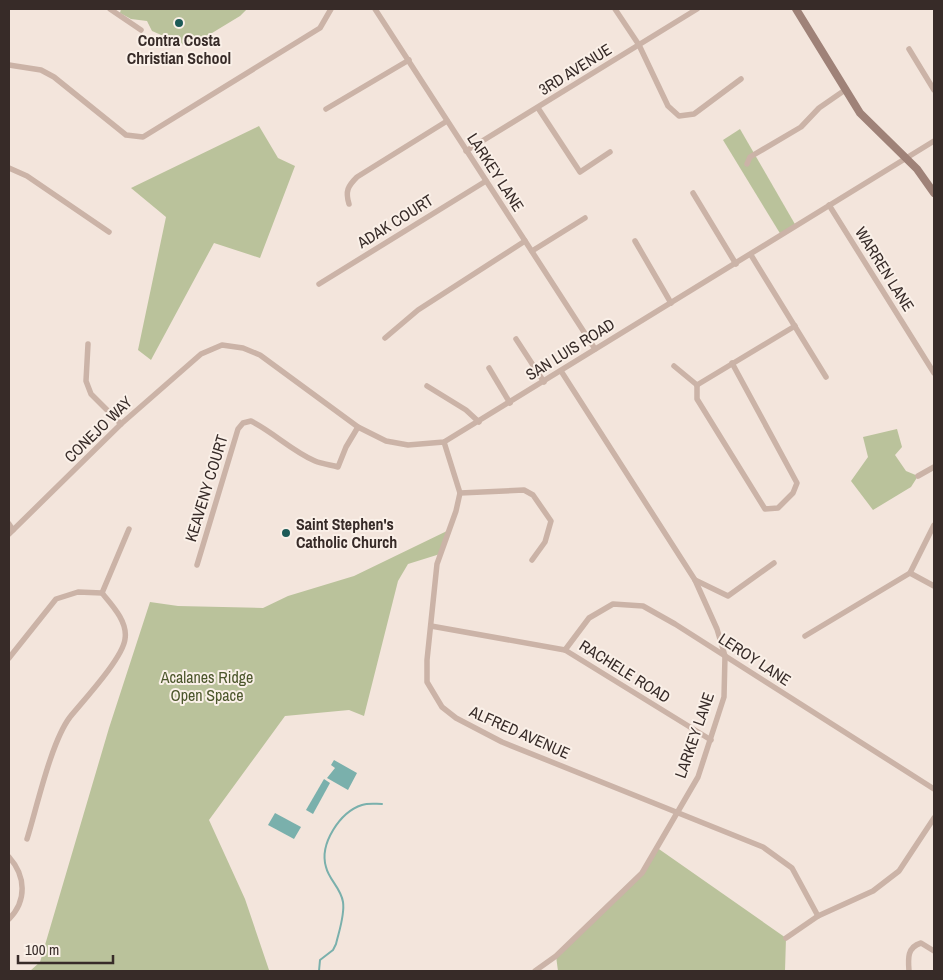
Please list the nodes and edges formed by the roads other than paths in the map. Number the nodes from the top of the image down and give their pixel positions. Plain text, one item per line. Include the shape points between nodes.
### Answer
1 (110, 9) edge
2 (331, 9) edge
3 (375, 9) edge
4 (615, 9) edge
5 (697, 9) edge
6 (796, 9) edge
7 (141, 30) dead end
8 (640, 45) junction
9 (909, 49) dead end
10 (409, 60) junction
11 (9, 65) edge
12 (741, 79) dead end
13 (845, 90) junction
14 (934, 90) edge
15 (538, 108) junction
16 (326, 109) dead end
17 (447, 121) junction
18 (934, 141) edge
19 (466, 151) junction
20 (610, 152) dead end
21 (906, 158) junction
22 (746, 164) dead end
23 (9, 168) edge
24 (486, 180) junction
25 (693, 193) dead end
26 (934, 194) edge
27 (349, 204) dead end
28 (829, 205) junction
29 (585, 218) dead end
30 (109, 232) dead end
31 (525, 241) junction
32 (635, 241) dead end
33 (532, 251) junction
34 (751, 255) junction
35 (736, 264) junction
36 (319, 284) dead end
37 (671, 303) junction
38 (795, 326) junction
39 (385, 338) dead end
40 (516, 339) dead end
41 (88, 344) dead end
42 (212, 349) joint
43 (596, 349) junction
44 (732, 363) junction
45 (674, 366) dead end
46 (489, 368) dead end
47 (561, 371) junction
48 (934, 373) edge
49 (826, 377) dead end
50 (544, 382) junction
51 (697, 385) junction
52 (427, 386) dead end
53 (510, 403) junction
54 (479, 422) junction
55 (121, 424) junction
56 (358, 427) junction
57 (444, 442) junction
58 (934, 467) edge
59 (918, 476) dead end
60 (460, 493) junction
61 (9, 524) edge
62 (934, 525) edge
63 (129, 529) dead end
64 (11, 532) edge
65 (532, 560) dead end
66 (774, 563) dead end
67 (197, 565) dead end
68 (910, 572) junction
69 (694, 580) junction
70 (934, 586) edge
71 (102, 593) junction
72 (431, 626) junction
73 (805, 636) dead end
74 (565, 650) junction
75 (725, 656) junction
76 (9, 658) edge
77 (711, 740) junction
78 (934, 789) edge
79 (676, 812) junction
80 (934, 818) edge
81 (27, 839) dead end
82 (9, 857) edge
83 (818, 916) junction
84 (9, 919) edge
85 (786, 938) dead end
86 (934, 951) edge
87 (535, 971) edge
88 (909, 971) edge

1 - 7 street
2 - 11 street via 320,28 143,137 126,135 41,70
3 - 10 street, LARKEY LANE
4 - 8 street
5 - 8 street, 3RD AVENUE
6 - 13 street
8 - 12 street via 668,106 679,116 694,114
8 - 15 street, 3RD AVENUE
9 - 14 street
10 - 16 street
10 - 17 street, LARKEY LANE
13 - 21 street via 860,113
13 - 22 street via 819,108 801,127 750,157
15 - 19 street, 3RD AVENUE
15 - 20 street via 580,172
17 - 19 street, LARKEY LANE
17 - 27 street via 357,176 346,194
18 - 21 street, SAN LUIS ROAD
19 - 24 street, LARKEY LANE
21 - 26 street
21 - 28 street, SAN LUIS ROAD
23 - 30 street via 27,176
24 - 31 street, LARKEY LANE
24 - 36 street, ADAK COURT
25 - 35 street
28 - 34 street, SAN LUIS ROAD
28 - 48 street, WARREN LANE
29 - 33 street
31 - 33 street, LARKEY LANE
31 - 39 street via 418,310
32 - 37 street
33 - 43 street, LARKEY LANE
34 - 35 street, SAN LUIS ROAD
34 - 38 street
35 - 37 street, SAN LUIS ROAD
37 - 43 street, SAN LUIS ROAD
38 - 44 street
38 - 49 street
40 - 50 street
41 - 55 street via 88,388
42 - 55 street, CONEJO WAY via 194,360
42 - 56 street, SAN LUIS ROAD via 222,345 260,355
43 - 47 street, SAN LUIS ROAD
44 - 51 street
44 - 51 street via 797,483 793,493 778,508 764,509 698,399
45 - 51 street
46 - 53 street
47 - 50 street, SAN LUIS ROAD
47 - 69 street, LARKEY LANE
50 - 53 street, SAN LUIS ROAD
52 - 54 street
53 - 54 street, SAN LUIS ROAD
54 - 57 street, SAN LUIS ROAD
55 - 64 street, CONEJO WAY
56 - 57 street, SAN LUIS ROAD via 386,441 401,444
56 - 67 street, KEAVENY COURT via 338,467 306,457 268,429 251,421 243,423 238,429
57 - 60 street
58 - 59 street
60 - 65 street via 524,490 533,495 551,521 545,542
60 - 72 street, ALFRED AVENUE via 437,564
61 - 64 street
62 - 68 street
63 - 71 street
66 - 69 street via 728,596
68 - 70 street
68 - 73 street
69 - 75 street, LARKEY LANE via 717,628
71 - 76 street via 78,592 56,599
71 - 81 street via 117,611 126,639 117,657 68,719 58,738
72 - 74 street, RACHELE ROAD
72 - 79 street, ALFRED AVENUE via 427,682 442,707 456,718 502,742
74 - 75 street, LEROY LANE via 589,618 614,604 643,606
74 - 77 street, RACHELE ROAD
75 - 77 street, LARKEY LANE via 724,697
75 - 78 street, LEROY LANE
77 - 79 street, LARKEY LANE via 698,777
79 - 83 street, ALFRED AVENUE via 763,847 792,868
79 - 87 street, LARKEY LANE via 642,873 556,956
80 - 83 street via 899,871 873,890
82 - 84 street via 21,872 23,892
83 - 85 street
86 - 88 street via 921,943 916,945 910,950

